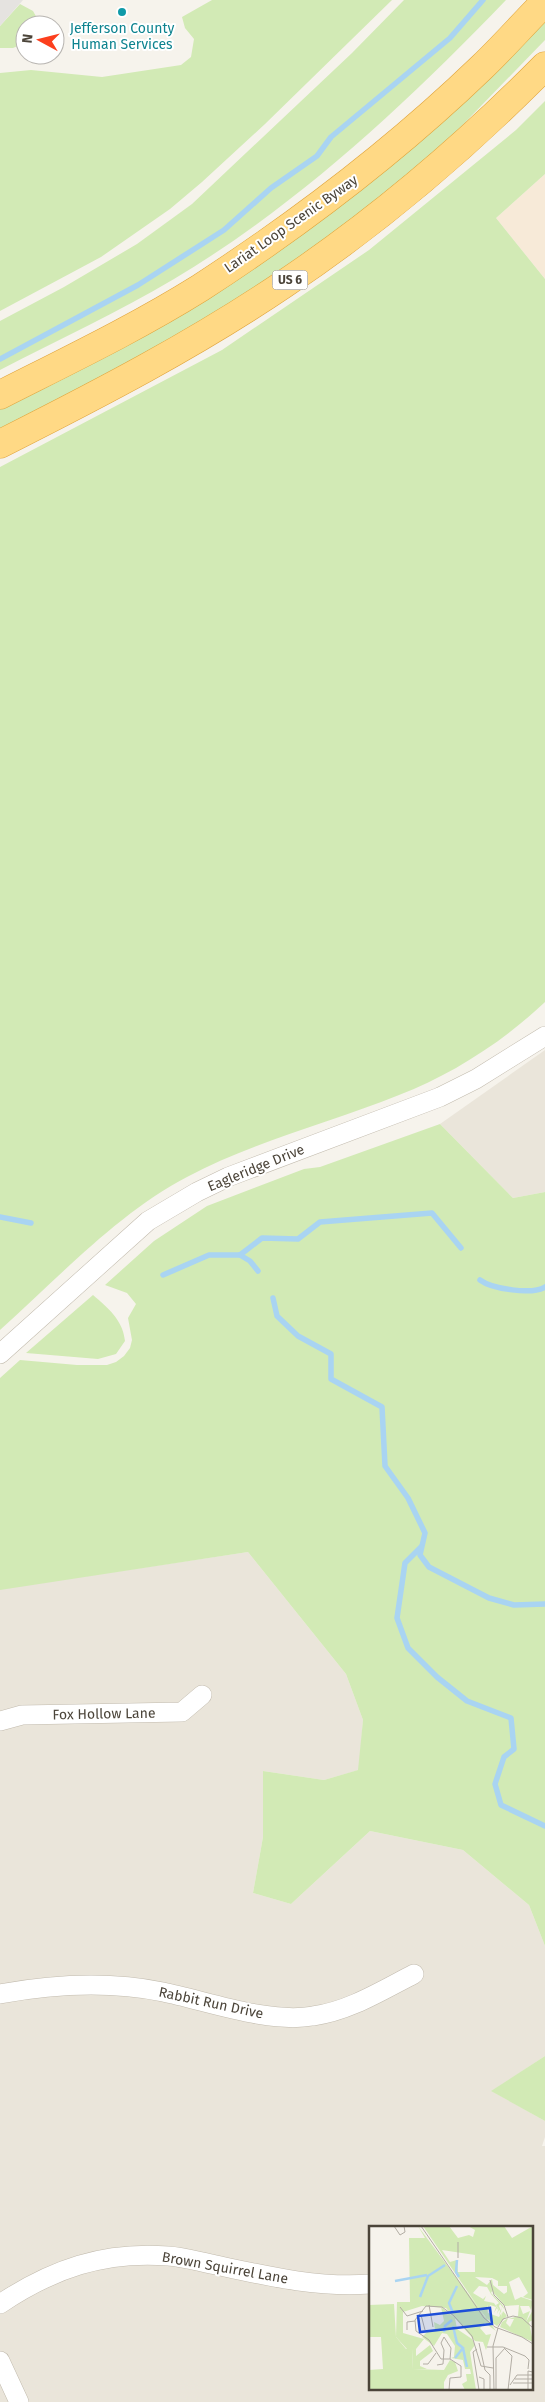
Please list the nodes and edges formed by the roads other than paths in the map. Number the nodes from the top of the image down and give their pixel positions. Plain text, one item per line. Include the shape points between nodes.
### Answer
1 (545, 2) edge
2 (545, 66) edge
3 (0, 395) edge
4 (0, 444) edge
5 (545, 1036) edge
6 (0, 1354) edge
7 (202, 1695) dead end
8 (0, 1721) edge
9 (414, 1974) dead end
10 (0, 1994) edge
11 (369, 2284) edge
12 (0, 2304) edge
13 (0, 2361) edge
14 (19, 2402) edge

1 - 3 highway, Lariat Loop Scenic Byway via 482,67 426,118 312,211 190,293
2 - 4 highway, US 6 via 456,151 397,201 283,285 84,402
5 - 6 street, Eagleridge Drive via 476,1079 440,1097 197,1192 148,1221
7 - 8 street, Fox Hollow Lane via 182,1712 22,1715
9 - 10 street, Rabbit Run Drive via 341,2011 293,2018 124,1986 81,1984
11 - 12 street, Brown Squirrel Lane via 340,2286 291,2280 169,2256 125,2256 82,2263 30,2284
13 - 14 street

